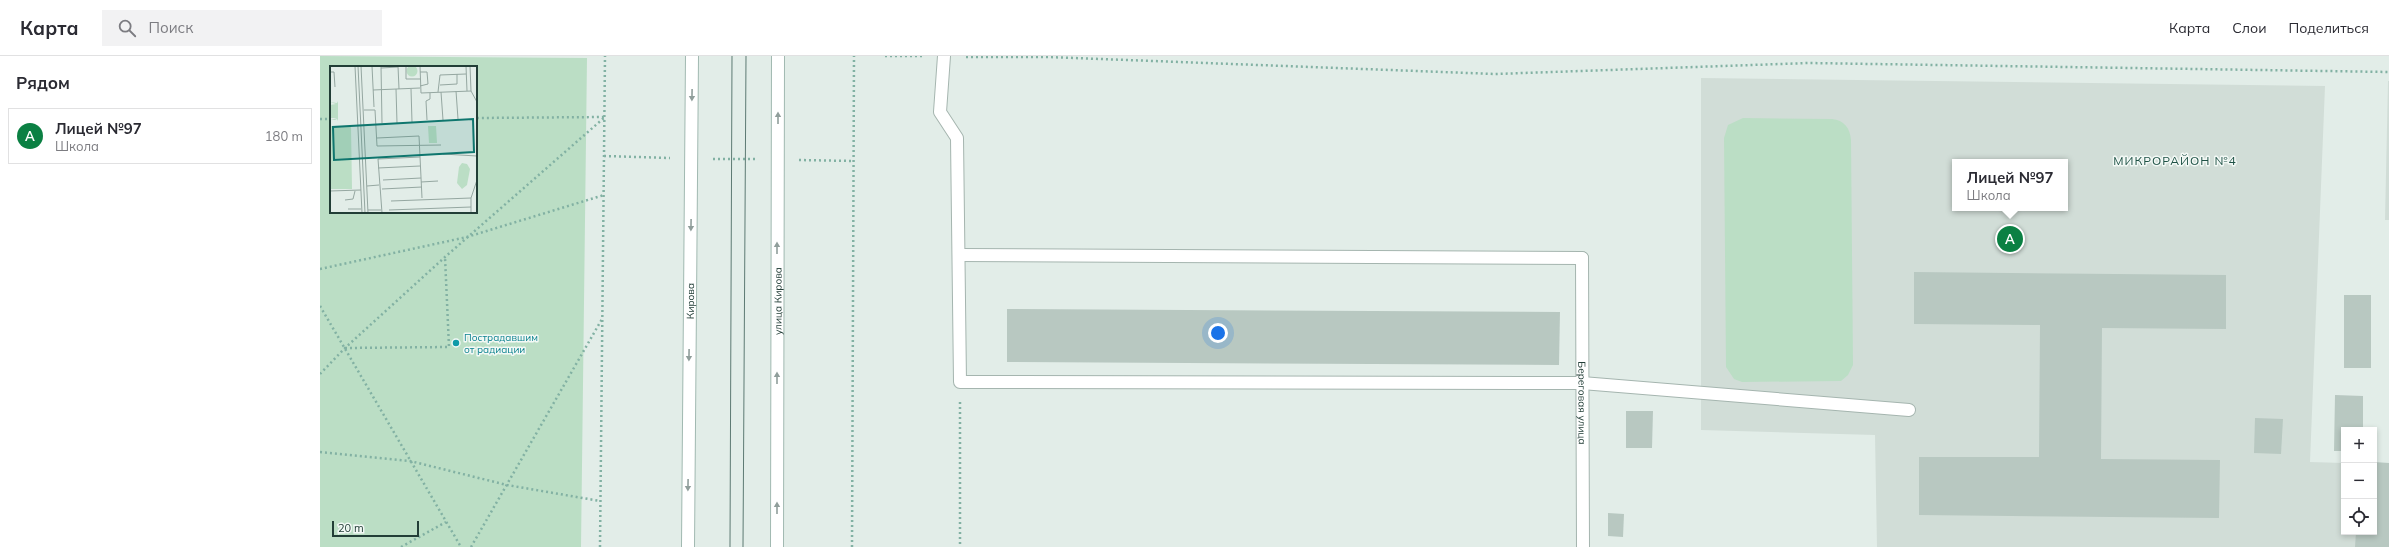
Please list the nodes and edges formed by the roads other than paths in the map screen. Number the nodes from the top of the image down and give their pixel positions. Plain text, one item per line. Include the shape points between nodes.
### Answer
1 (692, 56) edge
2 (778, 56) edge
3 (944, 56) edge
4 (959, 255) junction
5 (1582, 383) junction
6 (1910, 410) dead end
7 (688, 547) edge
8 (777, 547) edge
9 (1583, 547) edge

1 -> 7 main road, Кирова
8 -> 2 main road, улица Кирова
3 - 4 main road via 940,112 957,138
4 - 5 main road, Береговая улица via 1582,258
4 - 5 main road via 960,382
5 - 6 main road
5 - 9 main road, Береговая улица

